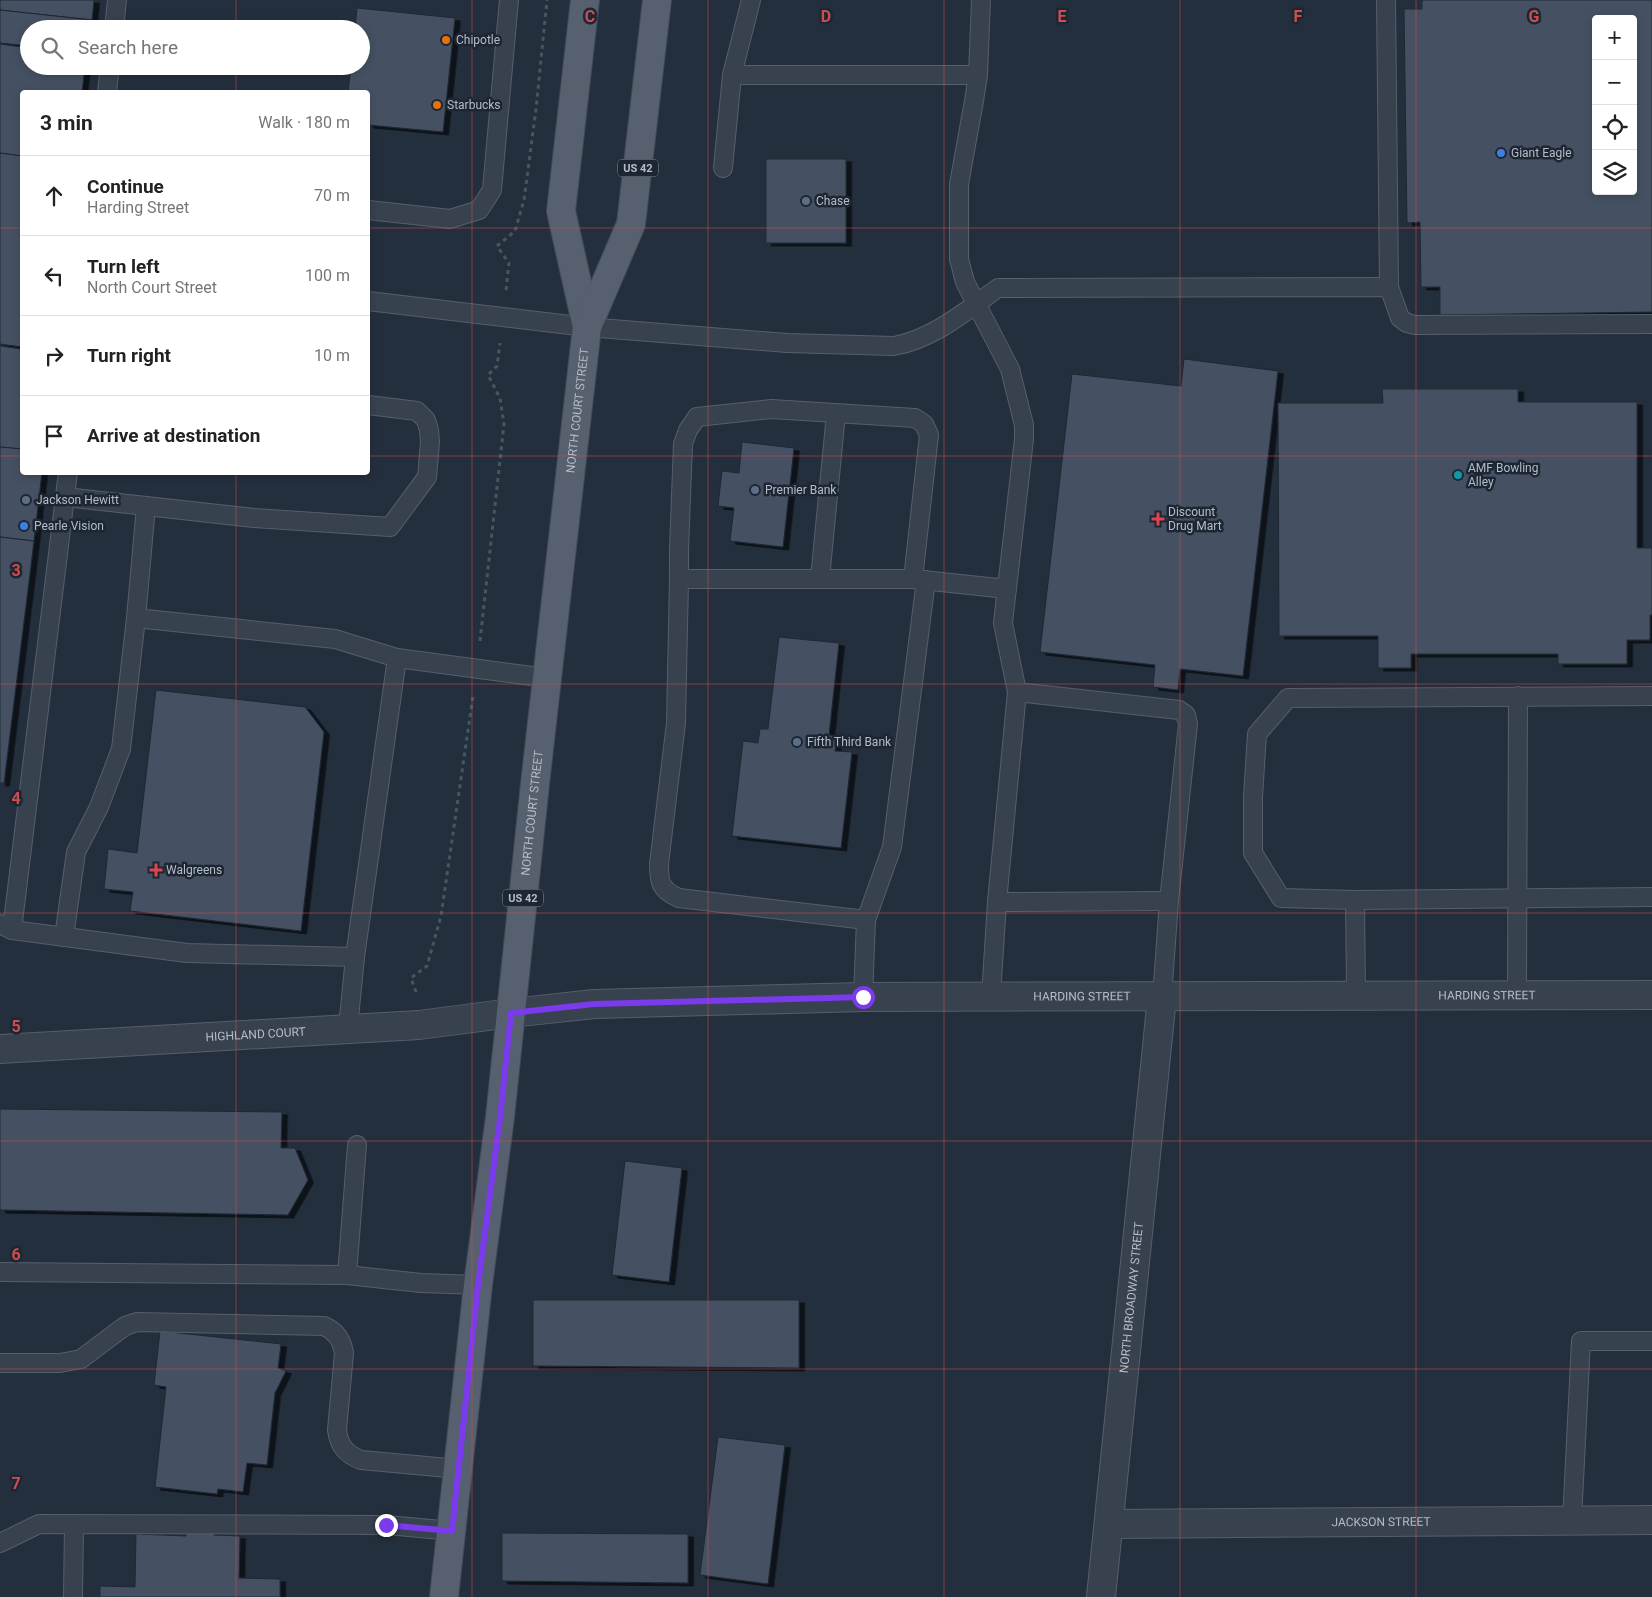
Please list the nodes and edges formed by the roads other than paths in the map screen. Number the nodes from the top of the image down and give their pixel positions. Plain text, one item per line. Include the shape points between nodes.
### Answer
1 (117, 0) edge
2 (509, 0) edge
3 (585, 0) edge
4 (656, 0) edge
5 (751, 0) edge
6 (981, 0) edge
7 (1386, 0) edge
8 (115, 20) edge
9 (109, 75) edge
10 (732, 75) junction
11 (978, 75) junction
12 (107, 90) edge
13 (723, 168) dead end
14 (370, 210) edge
15 (1389, 287) junction
16 (370, 301) edge
17 (977, 303) junction
18 (1652, 324) edge
19 (587, 327) junction
20 (370, 405) edge
21 (836, 414) junction
22 (68, 475) edge
23 (65, 498) junction
24 (146, 506) junction
25 (820, 578) junction
26 (679, 579) junction
27 (920, 579) junction
28 (1007, 589) junction
29 (136, 618) junction
30 (397, 658) junction
31 (547, 678) junction
32 (1017, 692) junction
33 (1518, 696) junction
34 (1652, 696) edge
35 (1652, 897) edge
36 (1518, 898) junction
37 (1355, 900) junction
38 (1169, 901) junction
39 (996, 902) junction
40 (866, 920) junction
41 (6, 927) edge
42 (64, 937) junction
43 (356, 957) junction
44 (1517, 995) junction
45 (1652, 995) edge
46 (991, 996) junction
47 (1356, 996) junction
48 (863, 997) junction
49 (1162, 997) junction
50 (511, 1013) junction
51 (348, 1028) junction
52 (0, 1049) edge
53 (357, 1145) dead end
54 (0, 1272) edge
55 (347, 1275) junction
56 (478, 1285) junction
57 (1652, 1341) edge
58 (0, 1363) edge
59 (459, 1470) junction
60 (1652, 1520) edge
61 (1572, 1521) junction
62 (74, 1524) junction
63 (1110, 1524) junction
64 (452, 1531) junction
65 (0, 1543) edge
66 (74, 1597) edge
67 (444, 1597) edge
68 (1101, 1597) edge

1 - 8 lane
2 - 14 lane via 492,190 479,210 450,219
3 - 19 main road, NORTH COURT STREET / US 42 via 561,211
4 - 19 main road, NORTH COURT STREET / US 42 via 631,224
5 - 10 lane
6 - 11 lane
7 - 15 lane
9 - 12 lane
10 - 11 lane
10 - 13 lane
11 - 17 lane via 959,184 959,259 965,282
15 - 17 lane via 998,288
15 - 18 lane via 1400,318 1415,325
16 - 19 lane
17 - 19 lane via 926,336 894,346 787,343
17 - 28 lane via 1010,369 1024,425
19 - 31 main road, NORTH COURT STREET / US 42
20 - 24 lane via 417,411 426,420 429,430 427,477 390,527 254,518
21 - 25 lane
21 - 26 lane via 772,409 697,417 683,444
21 - 27 lane via 915,418 924,424 930,435
22 - 23 lane
23 - 24 lane
23 - 41 lane
24 - 29 lane
25 - 26 lane
25 - 27 lane
26 - 40 lane via 676,723 659,864 662,886 679,898
27 - 28 lane
27 - 40 lane via 892,847
28 - 32 lane via 1003,623
29 - 30 lane via 335,639
29 - 42 lane via 121,749 99,807 76,852
30 - 31 lane
30 - 43 lane
31 - 50 main road, NORTH COURT STREET / US 42
32 - 38 lane via 1179,710 1186,716 1188,724
32 - 39 lane
33 - 34 lane
33 - 36 lane
33 - 37 lane via 1288,698 1257,734 1253,853 1281,898
35 - 36 lane
36 - 37 lane
36 - 44 lane
37 - 47 lane
38 - 39 lane
38 - 49 lane
39 - 46 lane
40 - 48 lane
41 - 42 lane
42 - 43 lane via 187,953
43 - 51 lane
44 - 45 street, HARDING STREET
44 - 47 street, HARDING STREET
46 - 48 street, HARDING STREET
46 - 49 street, HARDING STREET
47 - 49 street, HARDING STREET
48 - 50 street, HARDING STREET via 594,1004
49 - 63 street, NORTH BROADWAY STREET
50 - 51 street, HIGHLAND COURT via 419,1025
50 - 56 main road, NORTH COURT STREET / US 42
51 - 52 street, HIGHLAND COURT
53 - 55 lane
54 - 55 lane
55 - 56 lane
56 - 59 main road, NORTH COURT STREET / US 42
57 - 61 lane via 1581,1341
58 - 59 lane via 60,1363 81,1359 125,1326 137,1322 324,1326 336,1333 343,1346 338,1430 340,1442 347,1453 361,1460
59 - 64 main road, NORTH COURT STREET / US 42
60 - 61 street, JACKSON STREET
61 - 63 street, JACKSON STREET
62 - 64 lane via 386,1525
62 - 65 lane via 40,1524
62 - 66 lane
63 - 68 street, NORTH BROADWAY STREET
64 - 67 main road, NORTH COURT STREET / US 42

